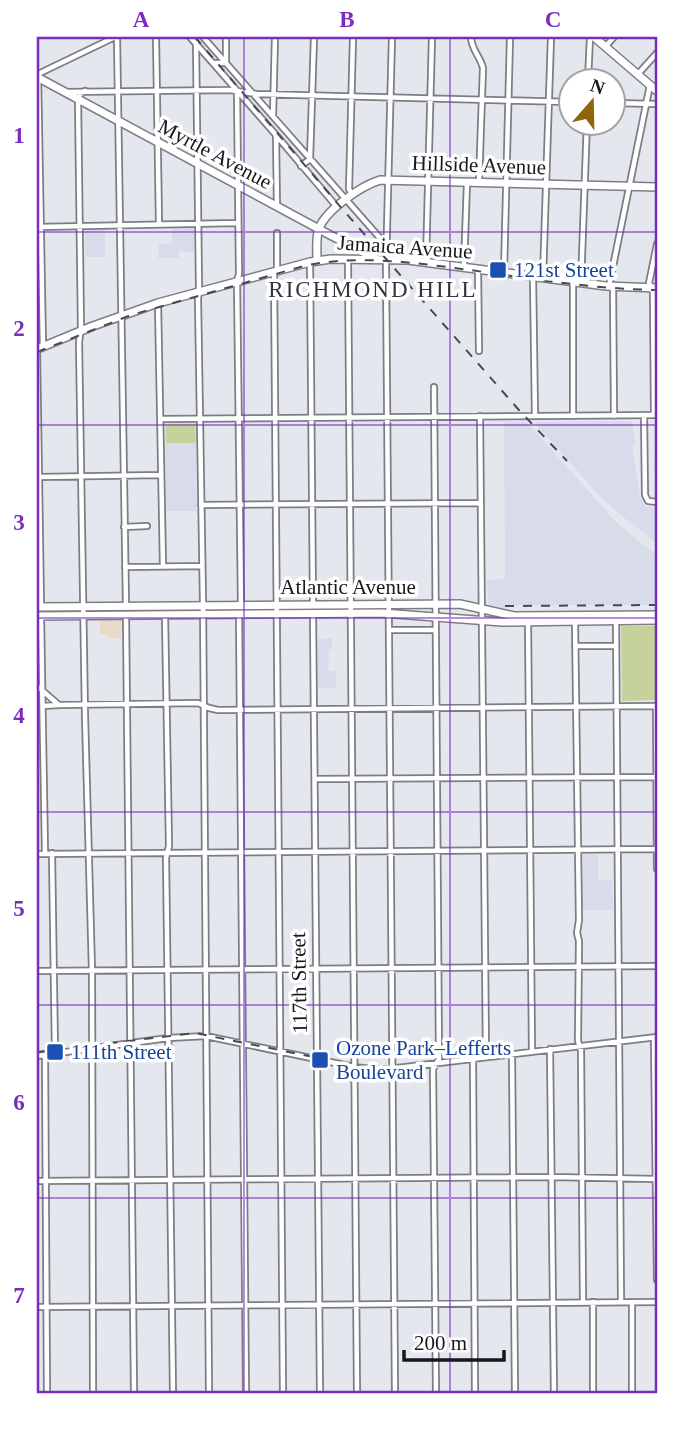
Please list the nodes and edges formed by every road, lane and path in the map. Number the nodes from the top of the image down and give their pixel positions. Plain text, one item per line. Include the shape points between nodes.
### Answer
1 (116, 37) edge
2 (156, 37) edge
3 (190, 37) edge
4 (203, 37) edge
5 (226, 37) edge
6 (275, 37) edge
7 (314, 37) edge
8 (353, 37) edge
9 (392, 37) edge
10 (432, 37) edge
11 (471, 37) edge
12 (510, 37) edge
13 (551, 37) edge
14 (592, 37) edge
15 (614, 37) edge
16 (196, 43) junction
17 (605, 47) junction
18 (657, 53) edge
19 (214, 63) junction
20 (226, 63) junction
21 (589, 66) edge
22 (638, 74) junction
23 (38, 78) edge
24 (650, 84) junction
25 (85, 91) junction
26 (118, 91) junction
27 (157, 91) junction
28 (197, 91) junction
29 (237, 91) junction
30 (657, 91) edge
31 (65, 92) junction
32 (252, 94) junction
33 (273, 94) junction
34 (312, 95) junction
35 (352, 96) junction
36 (391, 97) junction
37 (430, 98) junction
38 (78, 99) junction
39 (482, 100) junction
40 (509, 100) junction
41 (548, 102) junction
42 (558, 102) edge
43 (628, 103) edge
44 (646, 104) junction
45 (657, 104) edge
46 (273, 116) junction
47 (118, 122) junction
48 (38, 128) edge
49 (276, 135) junction
50 (587, 136) edge
51 (158, 143) junction
52 (310, 159) junction
53 (198, 164) junction
54 (302, 166) junction
55 (388, 180) junction
56 (428, 181) junction
57 (467, 182) junction
58 (479, 182) junction
59 (506, 183) junction
60 (546, 184) junction
61 (585, 185) junction
62 (237, 186) junction
63 (629, 186) junction
64 (657, 187) edge
65 (350, 197) junction
66 (276, 207) junction
67 (337, 207) junction
68 (238, 223) junction
69 (159, 224) junction
70 (198, 224) junction
71 (120, 225) junction
72 (80, 226) junction
73 (39, 227) edge
74 (319, 229) junction
75 (277, 233) dead end
76 (657, 244) edge
77 (387, 246) junction
78 (359, 250) junction
79 (348, 259) junction
80 (359, 259) junction
81 (383, 260) junction
82 (314, 261) junction
83 (426, 262) junction
84 (464, 267) junction
85 (478, 269) junction
86 (276, 272) junction
87 (504, 273) junction
88 (533, 277) junction
89 (542, 278) junction
90 (237, 281) junction
91 (577, 283) junction
92 (611, 287) junction
93 (654, 288) edge
94 (199, 293) junction
95 (158, 303) junction
96 (121, 315) junction
97 (80, 331) junction
98 (39, 349) edge
99 (479, 351) dead end
100 (434, 387) dead end
101 (645, 415) junction
102 (655, 415) edge
103 (480, 416) junction
104 (535, 416) junction
105 (573, 416) junction
106 (614, 416) junction
107 (387, 417) junction
108 (433, 417) junction
109 (200, 418) junction
110 (239, 418) junction
111 (276, 418) junction
112 (312, 418) junction
113 (349, 418) junction
114 (161, 419) junction
115 (161, 475) junction
116 (124, 476) junction
117 (39, 477) junction
118 (81, 477) junction
119 (657, 502) edge
120 (388, 503) junction
121 (434, 503) junction
122 (481, 503) junction
123 (312, 504) junction
124 (349, 504) junction
125 (201, 505) junction
126 (240, 505) junction
127 (276, 505) junction
128 (147, 526) dead end
129 (124, 527) junction
130 (163, 566) junction
131 (202, 566) junction
132 (125, 567) junction
133 (435, 604) junction
134 (241, 606) junction
135 (482, 608) junction
136 (313, 609) junction
137 (350, 609) junction
138 (389, 609) junction
139 (203, 610) junction
140 (276, 610) junction
141 (83, 611) junction
142 (126, 611) junction
143 (39, 612) edge
144 (239, 614) junction
145 (165, 615) junction
146 (435, 617) junction
147 (657, 617) edge
148 (575, 618) junction
149 (616, 618) junction
150 (528, 619) junction
151 (482, 621) junction
152 (435, 630) junction
153 (389, 631) junction
154 (575, 646) junction
155 (616, 646) junction
156 (39, 687) edge
157 (166, 703) junction
158 (85, 704) junction
159 (127, 704) junction
160 (59, 705) junction
161 (203, 705) junction
162 (43, 706) junction
163 (617, 706) junction
164 (657, 706) edge
165 (529, 707) junction
166 (575, 707) junction
167 (390, 708) junction
168 (436, 708) junction
169 (483, 708) junction
170 (240, 709) junction
171 (277, 709) junction
172 (314, 709) junction
173 (351, 709) junction
174 (576, 777) junction
175 (617, 777) junction
176 (657, 777) edge
177 (436, 778) junction
178 (483, 778) junction
179 (530, 778) junction
180 (314, 779) junction
181 (352, 779) junction
182 (390, 779) junction
183 (577, 849) junction
184 (618, 849) junction
185 (657, 849) edge
186 (437, 850) junction
187 (484, 850) junction
188 (530, 850) junction
189 (315, 851) junction
190 (352, 851) junction
191 (391, 851) junction
192 (167, 852) junction
193 (204, 852) junction
194 (241, 852) junction
195 (278, 852) junction
196 (37, 853) edge
197 (45, 853) junction
198 (52, 853) junction
199 (89, 853) junction
200 (129, 853) junction
201 (657, 869) edge
202 (657, 966) edge
203 (531, 967) junction
204 (578, 967) junction
205 (619, 967) junction
206 (392, 968) junction
207 (438, 968) junction
208 (485, 968) junction
209 (205, 969) junction
210 (242, 969) junction
211 (279, 969) junction
212 (316, 969) junction
213 (353, 969) junction
214 (129, 970) junction
215 (167, 970) junction
216 (37, 971) edge
217 (53, 971) junction
218 (92, 971) junction
219 (206, 1036) junction
220 (657, 1036) edge
221 (169, 1038) junction
222 (619, 1041) junction
223 (130, 1043) junction
224 (243, 1044) junction
225 (579, 1046) junction
226 (91, 1049) junction
227 (550, 1049) junction
228 (280, 1052) junction
229 (532, 1052) junction
230 (55, 1054) junction
231 (512, 1054) junction
232 (45, 1055) junction
233 (37, 1056) edge
234 (486, 1057) junction
235 (473, 1059) junction
236 (318, 1060) junction
237 (436, 1064) junction
238 (354, 1068) junction
239 (392, 1069) junction
240 (513, 1177) junction
241 (552, 1177) junction
242 (393, 1178) junction
243 (434, 1178) junction
244 (474, 1178) junction
245 (281, 1179) junction
246 (318, 1179) junction
247 (355, 1179) junction
248 (582, 1179) junction
249 (620, 1179) junction
250 (657, 1179) edge
251 (132, 1180) junction
252 (171, 1180) junction
253 (208, 1180) junction
254 (244, 1180) junction
255 (37, 1181) edge
256 (46, 1181) junction
257 (91, 1181) junction
258 (657, 1280) edge
259 (583, 1302) junction
260 (593, 1302) junction
261 (621, 1302) junction
262 (632, 1302) junction
263 (657, 1302) edge
264 (475, 1303) junction
265 (514, 1303) junction
266 (553, 1303) junction
267 (356, 1304) junction
268 (394, 1304) junction
269 (435, 1304) junction
270 (245, 1305) junction
271 (282, 1305) junction
272 (319, 1305) junction
273 (92, 1306) junction
274 (133, 1306) junction
275 (172, 1306) junction
276 (208, 1306) junction
277 (37, 1307) edge
278 (47, 1307) junction
279 (47, 1393) edge
280 (93, 1393) edge
281 (134, 1393) edge
282 (173, 1393) edge
283 (209, 1393) edge
284 (246, 1393) edge
285 (283, 1393) edge
286 (320, 1393) edge
287 (357, 1393) edge
288 (395, 1393) edge
289 (436, 1393) edge
290 (475, 1393) edge
291 (515, 1393) edge
292 (554, 1393) edge
293 (593, 1393) edge
294 (632, 1393) edge

1 - 23 street via 38,74
1 - 26 street
2 - 27 street
3 - 16 street
4 - 20 street
5 - 20 street
6 - 33 street
7 - 34 street
8 - 35 street
9 - 36 street
10 - 37 street
11 - 39 street via 483,68
12 - 40 street
13 - 41 street
14 - 17 main road
14 - 21 street
15 - 17 street
16 - 19 street
16 - 28 street
17 - 22 main road
18 - 22 street
19 - 20 street
19 - 29 street
20 - 32 street
22 - 24 main road
23 - 31 main road, Myrtle Avenue
23 - 48 street
24 - 30 main road
24 - 44 street
25 - 26 street
25 - 31 street
25 - 38 street
26 - 27 street
26 - 47 street
27 - 28 street
27 - 51 street
28 - 29 street
28 - 53 street
29 - 32 street
29 - 49 street
29 - 62 street
31 - 38 main road, Myrtle Avenue
32 - 33 street
32 - 46 street
33 - 34 street
33 - 46 street
34 - 35 street
34 - 52 street
35 - 36 street
35 - 65 street
36 - 37 street
36 - 55 street
37 - 39 street
37 - 56 street
38 - 47 main road, Myrtle Avenue
38 - 72 street
39 - 40 street
39 - 58 street
40 - 41 street
40 - 59 street
41 - 42 street
41 - 60 street
43 - 44 street
44 - 45 street
44 - 63 street
46 - 52 street
47 - 51 main road, Myrtle Avenue
47 - 71 street
48 - 73 street
49 - 54 street
49 - 66 street
50 - 61 street
51 - 53 main road, Myrtle Avenue
51 - 69 street
52 - 54 street
52 - 65 street
53 - 62 main road, Myrtle Avenue
53 - 70 street
54 - 67 street
55 - 56 main road, Hillside Avenue
55 - 65 main road, Hillside Avenue via 372,183
55 - 77 street
56 - 57 main road, Hillside Avenue
56 - 83 street
57 - 58 main road, Hillside Avenue
57 - 84 street
58 - 59 main road, Hillside Avenue
59 - 60 main road, Hillside Avenue
59 - 87 street
60 - 61 main road, Hillside Avenue
60 - 89 street
61 - 63 main road, Hillside Avenue
61 - 91 street
62 - 66 main road, Myrtle Avenue
62 - 68 street
63 - 64 main road, Hillside Avenue
63 - 92 street
65 - 67 main road, Hillside Avenue
65 - 77 street
66 - 74 main road, Myrtle Avenue
67 - 74 main road, Hillside Avenue
68 - 70 street
68 - 90 street
69 - 70 street
69 - 71 street
70 - 94 street
71 - 72 street
71 - 96 street
72 - 73 street
72 - 97 street
73 - 98 street
74 - 78 main road, Myrtle Avenue
74 - 82 main road, 117th Street
75 - 86 street
76 - 93 street via 649,283
77 - 81 street
78 - 80 main road
78 - 81 main road, Myrtle Avenue
79 - 80 main road, Jamaica Avenue
79 - 82 main road, Jamaica Avenue
79 - 113 street
80 - 81 main road, Jamaica Avenue
81 - 83 main road, Jamaica Avenue
81 - 107 street
82 - 86 main road, Jamaica Avenue
82 - 112 street, 117th Street
83 - 84 main road, Jamaica Avenue
84 - 85 main road, Jamaica Avenue
85 - 87 main road, Jamaica Avenue
85 - 99 street
86 - 90 main road, Jamaica Avenue
86 - 111 street
87 - 88 main road, Jamaica Avenue
88 - 89 main road, Jamaica Avenue
88 - 104 street
89 - 91 main road, Jamaica Avenue
90 - 94 main road, Jamaica Avenue
90 - 110 street
91 - 92 main road, Jamaica Avenue
91 - 105 street
92 - 93 main road, Jamaica Avenue
92 - 106 street
93 - 102 street
94 - 95 main road, Jamaica Avenue
94 - 109 street
95 - 96 main road, Jamaica Avenue
95 - 114 street
96 - 97 main road, Jamaica Avenue
96 - 116 street
97 - 98 main road, Jamaica Avenue
97 - 118 street
98 - 117 street
100 - 108 street
101 - 102 street
101 - 106 street
101 - 119 street via 646,499
103 - 104 street
103 - 108 street
103 - 122 street
104 - 105 street
105 - 106 street
107 - 108 street
107 - 113 street
107 - 120 street
108 - 121 street
109 - 110 street
109 - 114 street
109 - 125 street
110 - 111 street
110 - 126 street
111 - 112 street
111 - 127 street
112 - 113 street
112 - 123 street, 117th Street
113 - 124 street
114 - 115 street
115 - 116 street
115 - 130 street
116 - 118 street
116 - 129 street
117 - 118 street
117 - 143 street
118 - 141 street
120 - 121 street
120 - 124 street
120 - 138 street
121 - 122 street
121 - 133 street
122 - 135 street
123 - 124 street
123 - 127 street
123 - 136 street, 117th Street
124 - 137 street
125 - 126 street
125 - 131 street
126 - 127 street
126 - 134 street
127 - 140 street
128 - 129 street
129 - 132 street
130 - 131 street
130 - 132 street
131 - 139 street
132 - 142 street
133 - 135 main road, Atlantic Avenue
133 - 138 main road, Atlantic Avenue
133 - 146 street
134 - 139 main road, Atlantic Avenue
134 - 140 main road, Atlantic Avenue
135 - 150 main road, Atlantic Avenue
135 - 151 street
136 - 137 main road, Atlantic Avenue
136 - 140 main road, Atlantic Avenue
136 - 172 street, 117th Street
137 - 138 main road, Atlantic Avenue
137 - 173 street
138 - 146 main road, Atlantic Avenue
138 - 153 street
139 - 142 main road, Atlantic Avenue
139 - 144 main road, Atlantic Avenue
139 - 145 main road, Atlantic Avenue
139 - 161 street
140 - 144 main road, Atlantic Avenue
140 - 171 street
141 - 142 main road, Atlantic Avenue
141 - 143 main road, Atlantic Avenue
141 - 158 street
142 - 145 main road, Atlantic Avenue
142 - 159 street
143 - 156 street
144 - 170 street
145 - 157 street
146 - 151 main road, Atlantic Avenue
146 - 152 street
147 - 149 main road, Atlantic Avenue
148 - 149 main road, Atlantic Avenue
148 - 150 main road, Atlantic Avenue
148 - 154 street
149 - 155 street
150 - 151 main road, Atlantic Avenue
150 - 165 street
151 - 169 street
152 - 153 street
152 - 168 street
153 - 167 street
154 - 155 street
154 - 166 street
155 - 163 street
156 - 160 street
156 - 162 street
157 - 159 street
157 - 161 street
157 - 192 street
158 - 159 street
158 - 160 street
158 - 199 street
159 - 200 street
160 - 162 street
161 - 170 street
161 - 193 street
162 - 197 street
163 - 164 street
163 - 166 street
163 - 175 street
164 - 176 street
165 - 166 street
165 - 169 street
165 - 179 street
166 - 174 street
167 - 168 street
167 - 173 street
167 - 182 street
168 - 169 street
168 - 177 street
169 - 178 street
170 - 171 street
170 - 194 street
171 - 172 street
171 - 195 street
172 - 173 street
172 - 180 street, 117th Street
173 - 181 street
174 - 175 street
174 - 179 street
174 - 183 street
175 - 176 street
175 - 184 street
176 - 185 street
177 - 178 street
177 - 182 street
177 - 186 street
178 - 179 street
178 - 187 street
179 - 188 street
180 - 181 street
180 - 189 street, 117th Street
181 - 182 street
181 - 190 street
182 - 191 street
183 - 184 street
183 - 188 street
183 - 204 street
184 - 185 street
184 - 205 street
185 - 201 street
186 - 187 street
186 - 191 street
186 - 207 street
187 - 188 street
187 - 208 street
188 - 203 street
189 - 190 street
189 - 195 street
189 - 212 street, 117th Street
190 - 191 street
190 - 213 street
191 - 206 street
192 - 193 street
192 - 200 street
192 - 215 street
193 - 194 street
193 - 209 street
194 - 195 street
194 - 210 street
195 - 211 street
196 - 197 street
197 - 198 street
198 - 199 street
198 - 217 street
199 - 200 street
199 - 218 street
200 - 214 street
202 - 205 street
203 - 204 street
203 - 208 street
203 - 229 street
204 - 205 street
204 - 225 street
205 - 222 street
206 - 207 street
206 - 213 street
206 - 239 street
207 - 208 street
207 - 237 street
208 - 234 street
209 - 210 street
209 - 215 street
209 - 219 street
210 - 211 street
210 - 224 street
211 - 212 street
211 - 228 street
212 - 213 street
212 - 236 street, 117th Street
213 - 238 street
214 - 215 street
214 - 218 street
214 - 223 street
215 - 221 street
216 - 217 street
217 - 218 street
217 - 230 street
218 - 226 street
219 - 221 street
219 - 224 street
219 - 253 street
220 - 222 street
220 - 250 street
221 - 223 street
221 - 252 street
222 - 225 street
222 - 249 street
223 - 226 street
223 - 251 street
224 - 228 street
224 - 254 street
225 - 227 street
225 - 248 street
226 - 230 street
226 - 257 street
227 - 229 street
227 - 241 street
228 - 236 street
228 - 245 street
229 - 231 street
230 - 232 street
231 - 234 street
231 - 240 street
232 - 233 street
232 - 256 street
234 - 235 street
235 - 237 street
235 - 244 street
236 - 238 street
236 - 246 street, 117th Street
237 - 239 street
237 - 243 street
238 - 239 street
238 - 247 street
239 - 242 street
240 - 241 street
240 - 244 street
240 - 265 street
241 - 248 street
241 - 266 street
242 - 243 street
242 - 247 street
242 - 268 street
243 - 244 street
243 - 269 street
244 - 264 street
245 - 246 street
245 - 254 street
245 - 271 street
246 - 247 street
246 - 272 street, 117th Street
247 - 267 street
248 - 249 street
248 - 259 street
249 - 250 street
249 - 261 street
250 - 258 street
251 - 252 street
251 - 257 street
251 - 274 street
252 - 253 street
252 - 275 street
253 - 254 street
253 - 276 street
254 - 270 street
255 - 256 street
256 - 257 street
256 - 278 street
257 - 273 street
259 - 260 street
259 - 266 street
260 - 261 street
260 - 293 street
261 - 262 street
262 - 263 street
262 - 294 street
264 - 265 street
264 - 269 street
264 - 290 street
265 - 266 street
265 - 291 street
266 - 292 street
267 - 268 street
267 - 272 street
267 - 287 street
268 - 269 street
268 - 288 street
269 - 289 street
270 - 271 street
270 - 276 street
270 - 284 street
271 - 272 street
271 - 285 street
272 - 286 street, 117th Street
273 - 274 street
273 - 278 street
273 - 280 street
274 - 275 street
274 - 281 street
275 - 276 street
275 - 282 street
276 - 283 street
277 - 278 street
278 - 279 street

